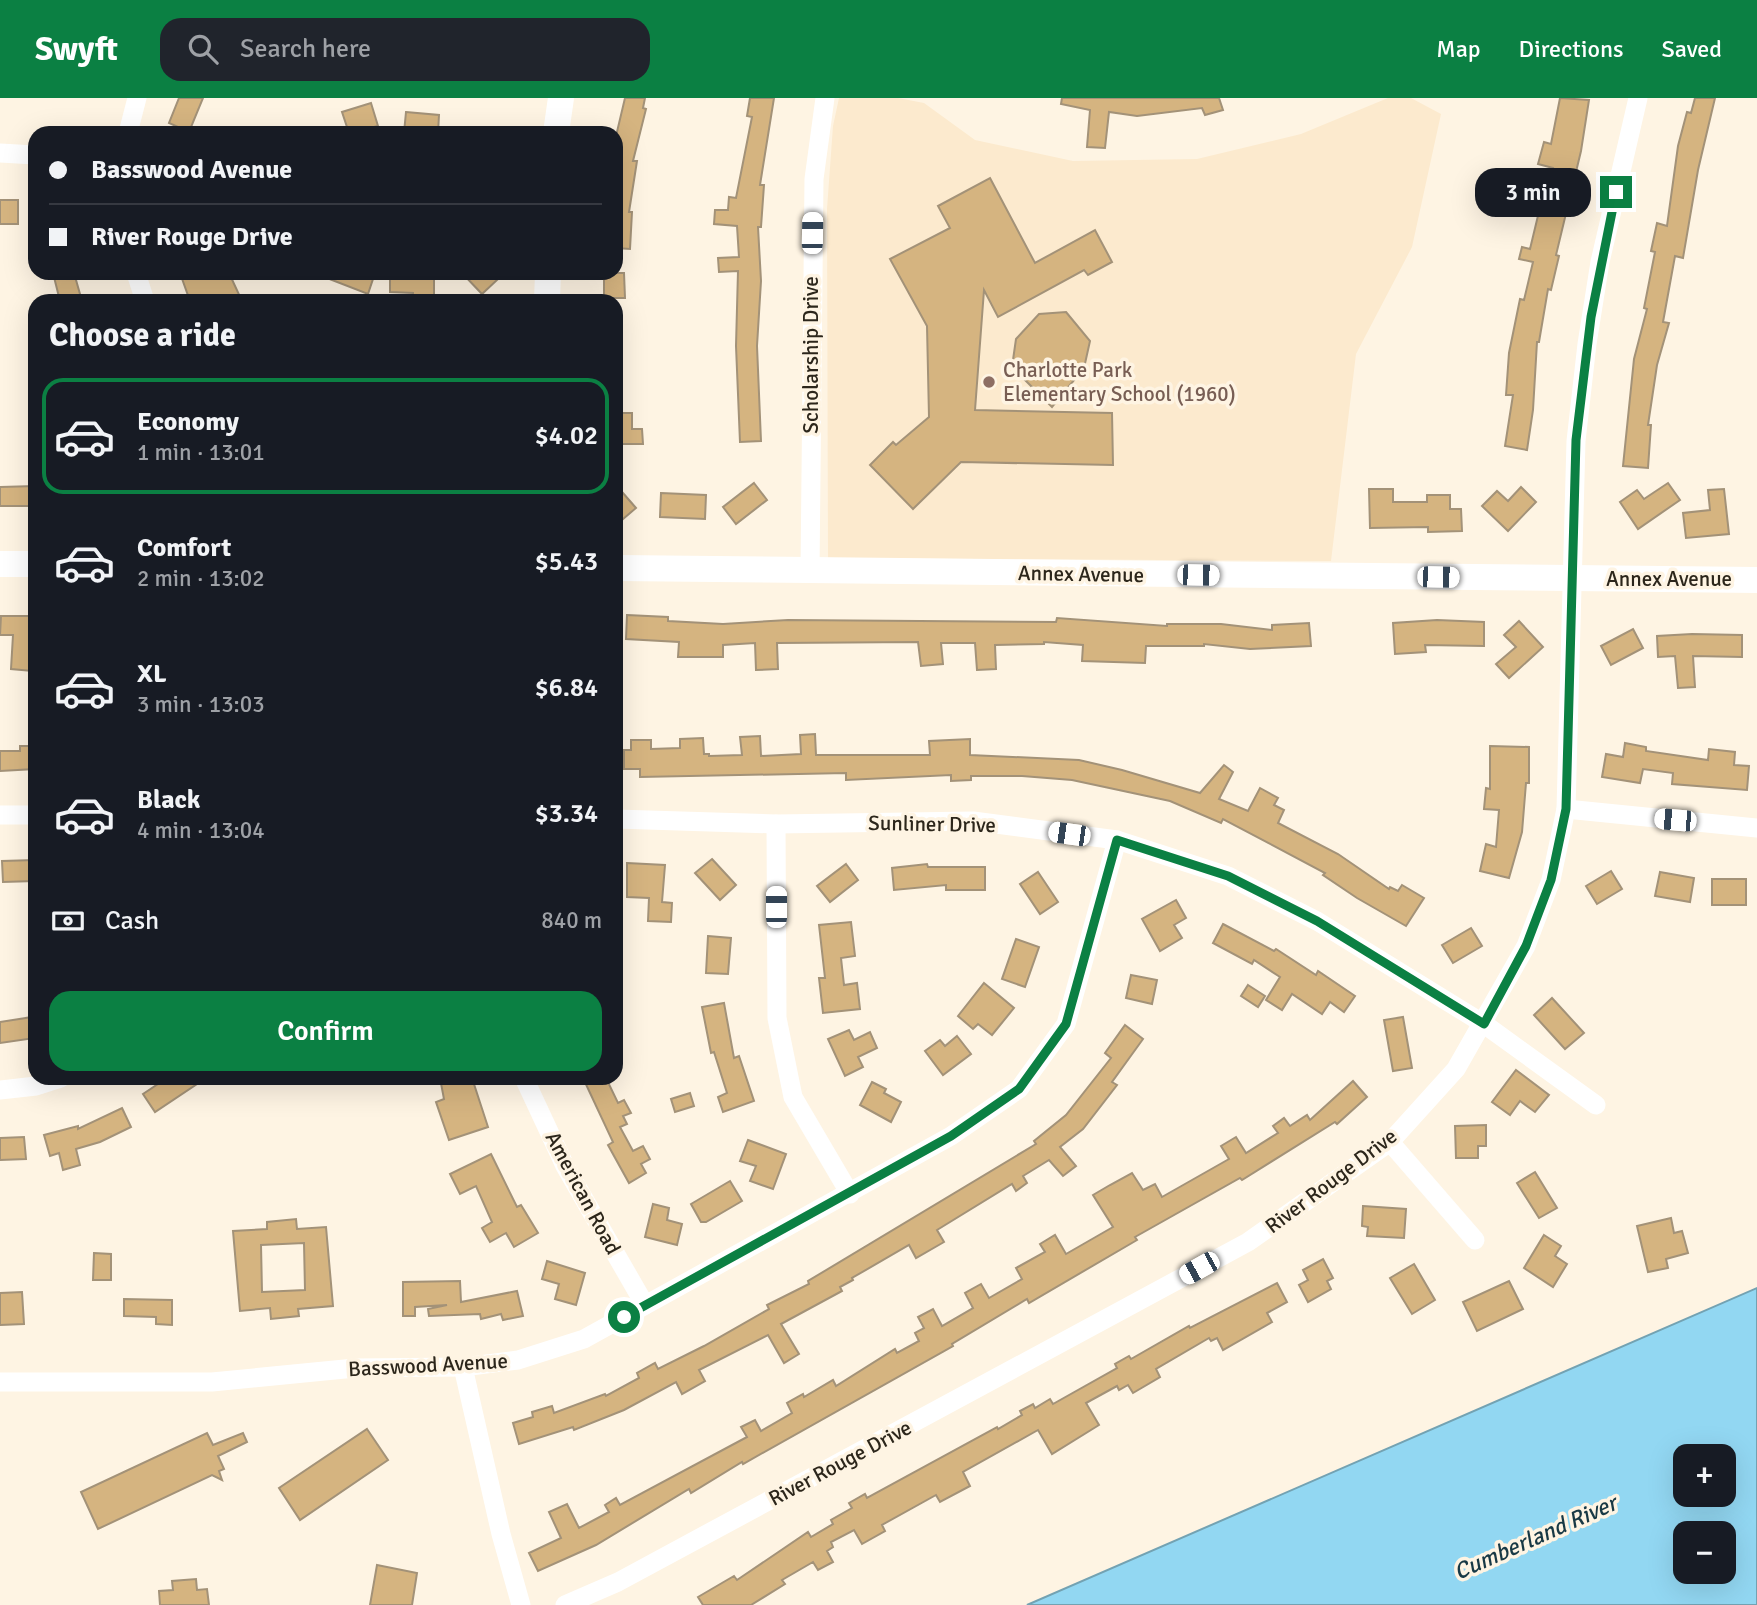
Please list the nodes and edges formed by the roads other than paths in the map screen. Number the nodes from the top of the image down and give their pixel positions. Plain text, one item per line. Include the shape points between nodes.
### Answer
1 (136, 98) edge
2 (561, 98) edge
3 (825, 98) edge
4 (1638, 98) edge
5 (130, 126) edge
6 (557, 126) edge
7 (0, 153) edge
8 (28, 155) edge
9 (0, 564) edge
10 (28, 564) edge
11 (623, 568) edge
12 (810, 572) junction
13 (1572, 579) junction
14 (1757, 580) edge
15 (1566, 809) junction
16 (0, 815) edge
17 (28, 815) edge
18 (623, 819) edge
19 (776, 824) junction
20 (1757, 828) edge
21 (1117, 840) junction
22 (1484, 1024) junction
23 (39, 1085) edge
24 (527, 1085) edge
25 (0, 1090) edge
26 (1596, 1105) dead end
27 (1390, 1142) junction
28 (850, 1194) junction
29 (1475, 1240) dead end
30 (645, 1306) junction
31 (463, 1367) junction
32 (0, 1382) edge
33 (522, 1605) edge
34 (565, 1605) edge

1 - 5 street
2 - 6 street
3 - 12 street, Scholarship Drive via 814,179
4 - 13 street, River Rouge Drive via 1600,262 1587,344 1576,440
7 - 8 street
9 - 10 street
11 - 12 street, Annex Avenue
12 - 13 street, Annex Avenue
13 - 14 street, Annex Avenue
13 - 15 street, River Rouge Drive
15 - 20 street
15 - 22 street, River Rouge Drive via 1551,880 1526,946
16 - 17 street
18 - 19 street, Sunliner Drive
19 - 21 street, Sunliner Drive via 973,821
19 - 28 street via 777,1018 793,1097
21 - 22 street, Sunliner Drive via 1228,876 1317,921
21 - 28 street, Basswood Avenue via 1066,1024 1019,1089 951,1136
22 - 26 street, Sunliner Drive
22 - 27 street, River Rouge Drive via 1456,1069
23 - 25 street
24 - 30 street, American Road via 565,1166
27 - 29 street
27 - 34 street, River Rouge Drive via 1248,1242 618,1582
28 - 30 street, Basswood Avenue
30 - 31 street, Basswood Avenue via 584,1339 518,1360
31 - 32 street, Basswood Avenue via 355,1368 212,1382
31 - 33 street

